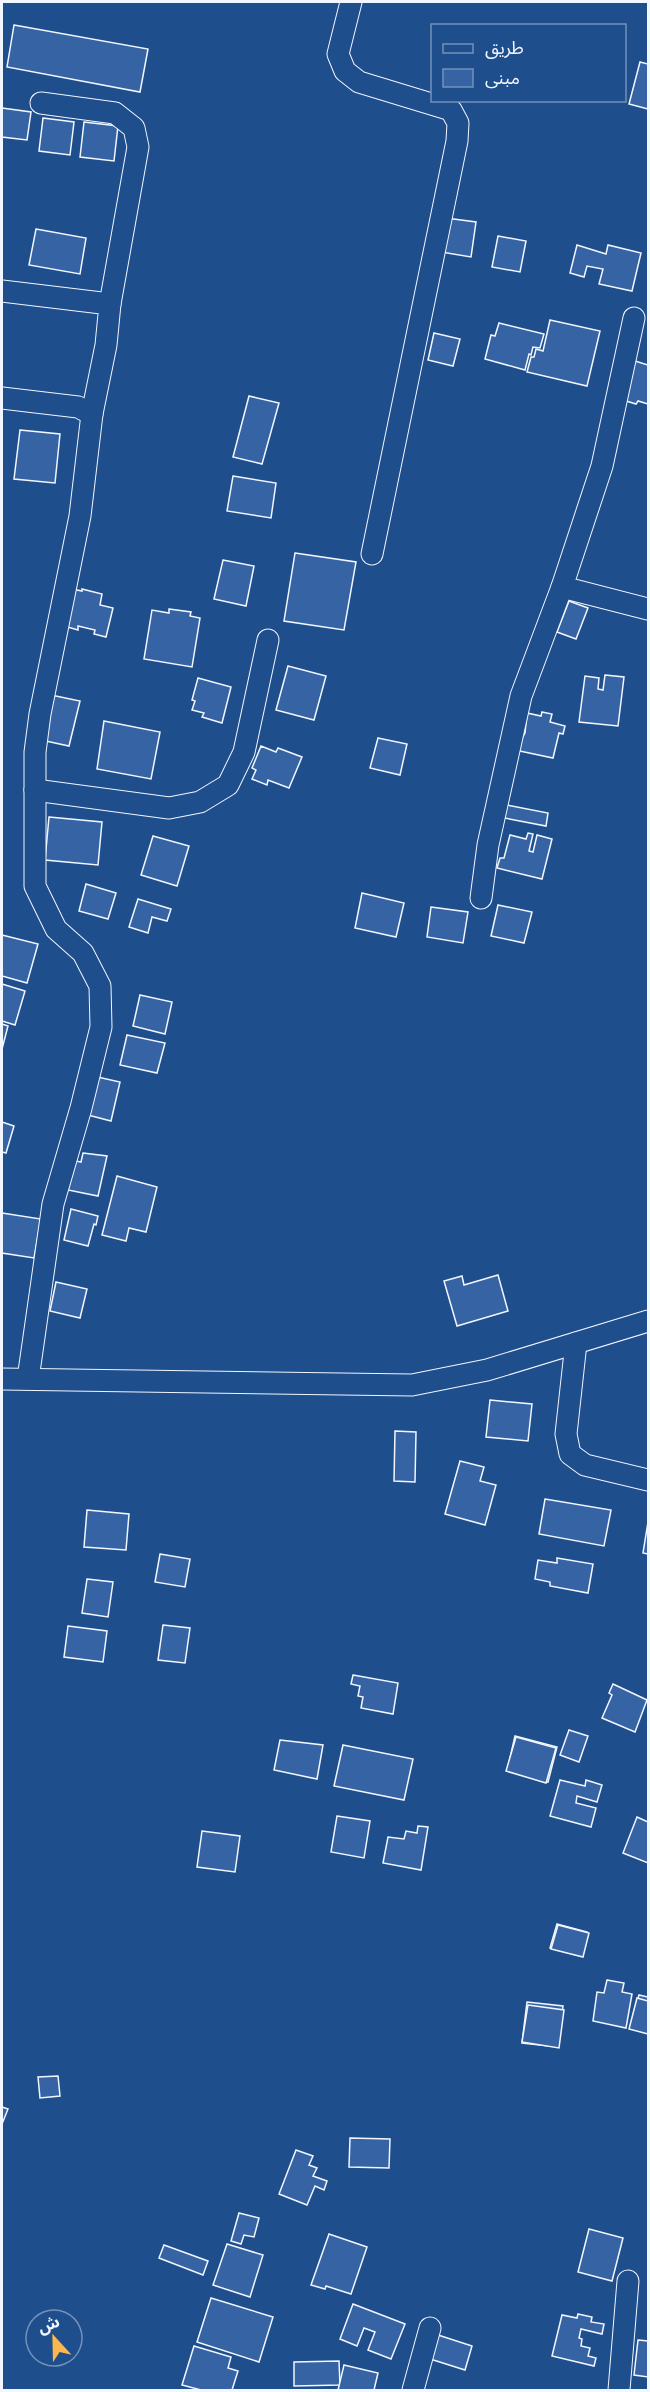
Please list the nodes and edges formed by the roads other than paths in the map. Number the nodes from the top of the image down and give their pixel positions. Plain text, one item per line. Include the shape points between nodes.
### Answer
1 (351, 2) edge
2 (41, 104) dead end
3 (2, 291) edge
4 (110, 304) junction
5 (634, 318) dead end
6 (2, 398) edge
7 (92, 414) junction
8 (372, 554) dead end
9 (562, 587) junction
10 (648, 609) edge
11 (268, 640) dead end
12 (35, 790) junction
13 (482, 898) dead end
14 (648, 1321) edge
15 (576, 1343) junction
16 (28, 1378) junction
17 (2, 1379) edge
18 (648, 1480) edge
19 (628, 2281) dead end
20 (430, 2328) dead end
21 (413, 2391) edge
22 (619, 2391) edge

1 - 8 street via 338,54 345,71 359,82 451,110 458,123
2 - 4 street via 115,113 134,128 138,147
3 - 4 street
4 - 7 street
5 - 9 street via 602,466
6 - 7 street via 78,407
7 - 12 street via 80,516 40,714
9 - 10 street
9 - 13 street via 521,696 488,845
11 - 12 street via 244,752 228,784 200,801 169,808
12 - 16 street via 36,886 56,929 83,953 100,986 101,1027 53,1204
14 - 15 street
15 - 16 street via 487,1370 412,1385
15 - 18 street via 566,1434 570,1454 585,1465
16 - 17 street
19 - 22 street
20 - 21 street

